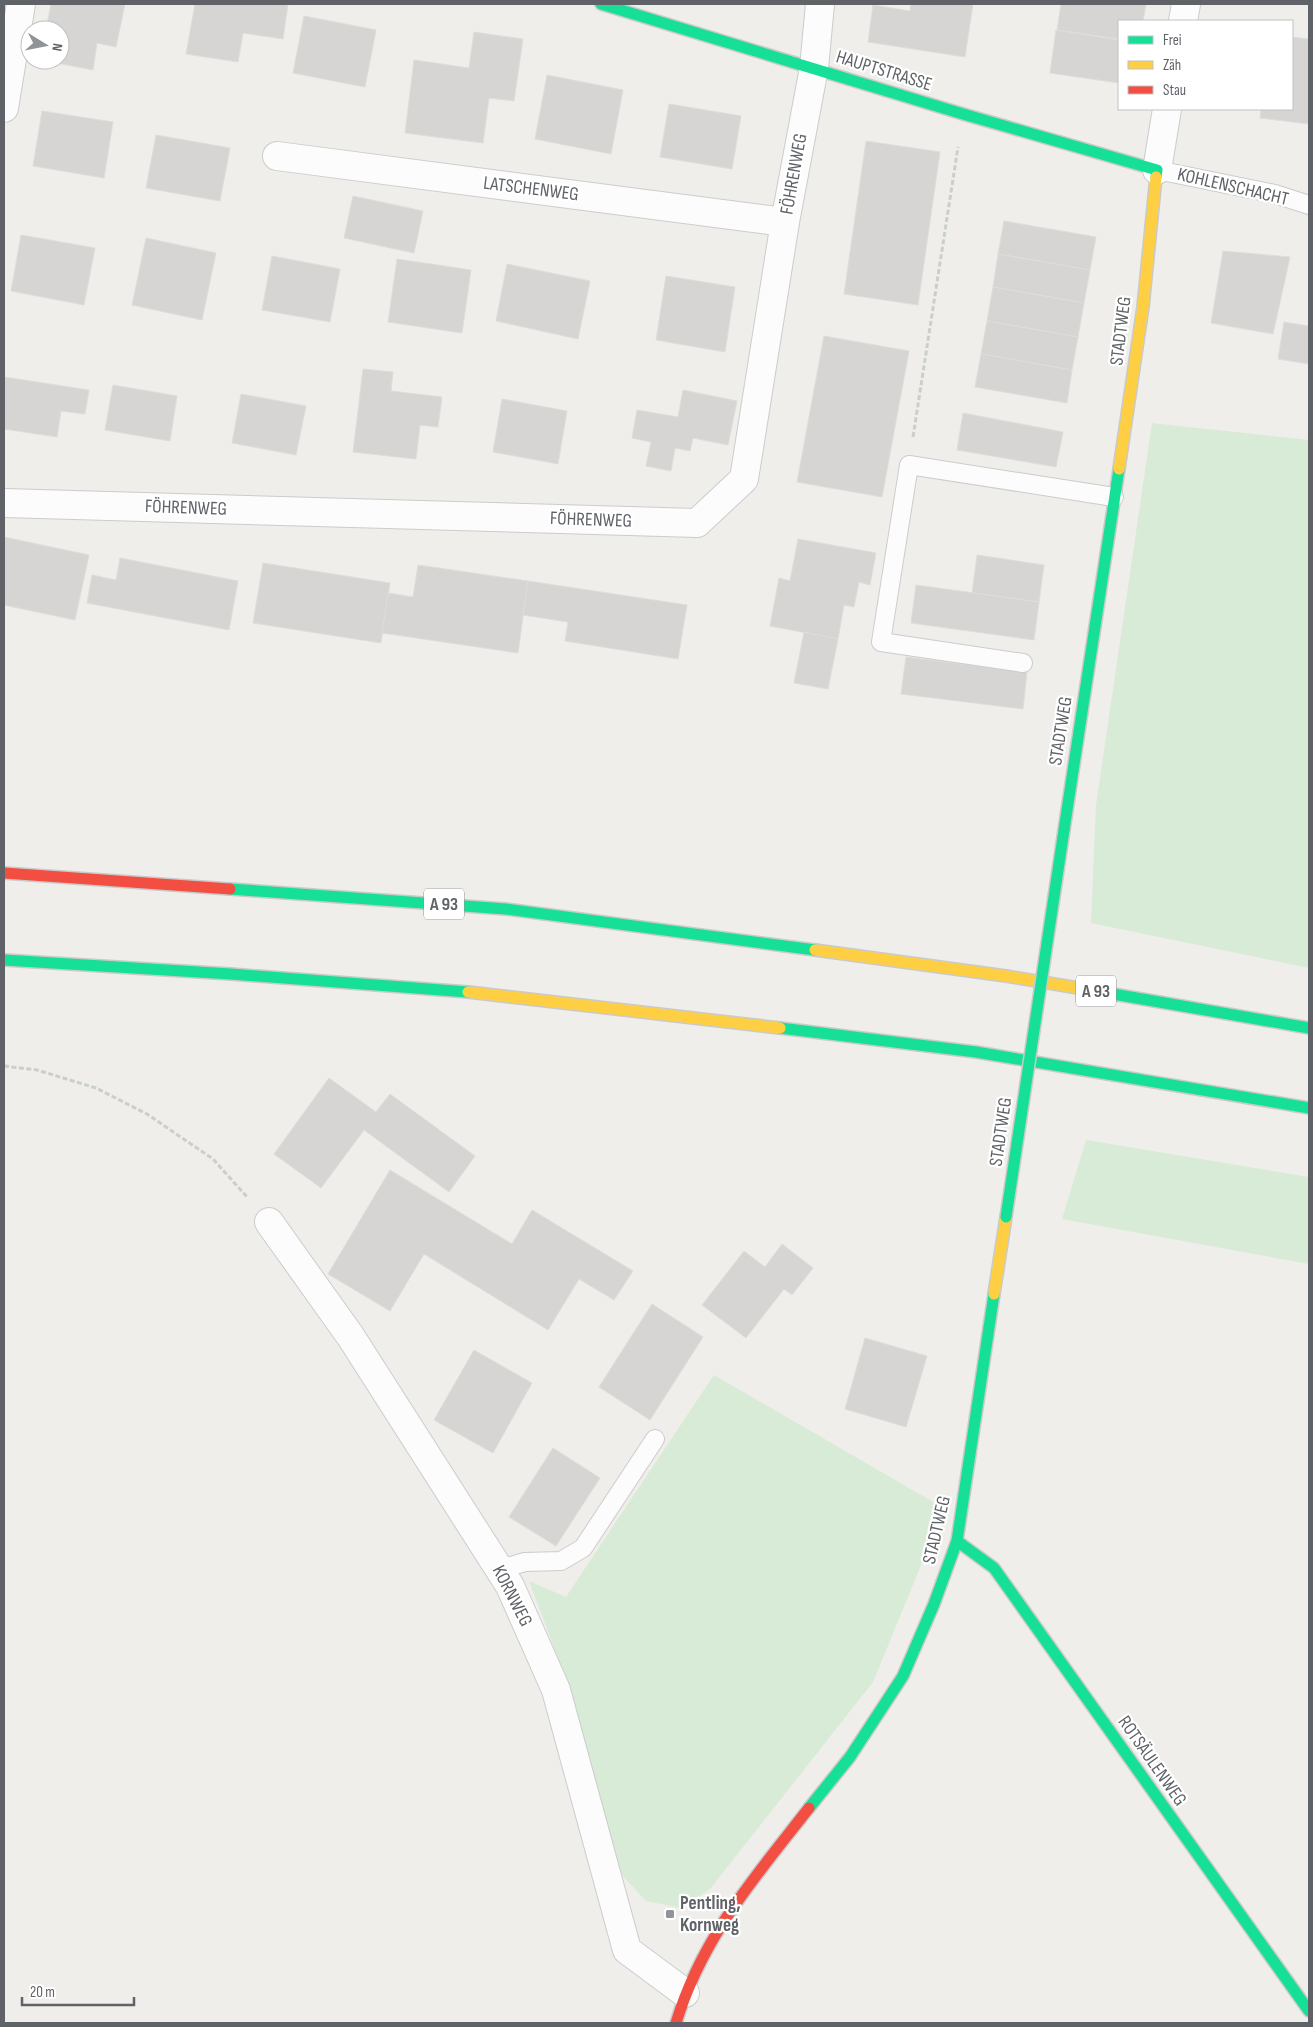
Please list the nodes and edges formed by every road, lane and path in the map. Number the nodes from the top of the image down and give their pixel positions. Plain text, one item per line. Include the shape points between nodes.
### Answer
1 (21, 4) edge
2 (601, 4) edge
3 (820, 4) edge
4 (1186, 4) edge
5 (1183, 20) edge
6 (814, 68) junction
7 (4, 108) edge
8 (1168, 110) edge
9 (964, 114) junction
10 (278, 156) dead end
11 (1157, 170) junction
12 (1309, 205) edge
13 (785, 222) junction
14 (909, 465) junction
15 (1114, 496) junction
16 (4, 503) edge
17 (1023, 663) dead end
18 (4, 873) edge
19 (4, 960) edge
20 (1309, 1028) edge
21 (4, 1066) edge
22 (1309, 1108) edge
23 (269, 1222) joint
24 (655, 1439) dead end
25 (957, 1541) junction
26 (500, 1569) junction
27 (685, 1993) junction
28 (1309, 2010) edge
29 (676, 2023) edge

1 - 7 street
2 - 6 main road, HAUPTSTRASSE
3 - 6 street, FÖHRENWEG
4 - 5 street
6 - 9 main road, HAUPTSTRASSE
6 - 13 street, FÖHRENWEG
8 - 11 street
9 - 11 main road, HAUPTSTRASSE
9 - 14 path
10 - 13 street, LATSCHENWEG
11 - 12 lane, KOHLENSCHACHT via 1275,194
11 - 15 main road, STADTWEG via 1143,307
13 - 16 street, FÖHRENWEG via 744,479 697,523
14 - 15 lane
14 - 17 lane via 881,642
15 - 25 main road, STADTWEG, bridge
18 - 20 main road, A 93 via 506,909 1006,976
19 - 22 main road via 494,994 976,1052
21 - 23 path via 37,1070 96,1088 147,1114 213,1159
23 - 26 street, KORNWEG via 351,1337
24 - 26 lane via 582,1548 561,1561 526,1562
25 - 27 main road, STADTWEG via 903,1676 850,1757 737,1898 710,1941
25 - 28 main road, ROTSÄULENWEG via 994,1568
26 - 27 street, KORNWEG via 556,1690 627,1950
27 - 29 main road, STADTWEG

